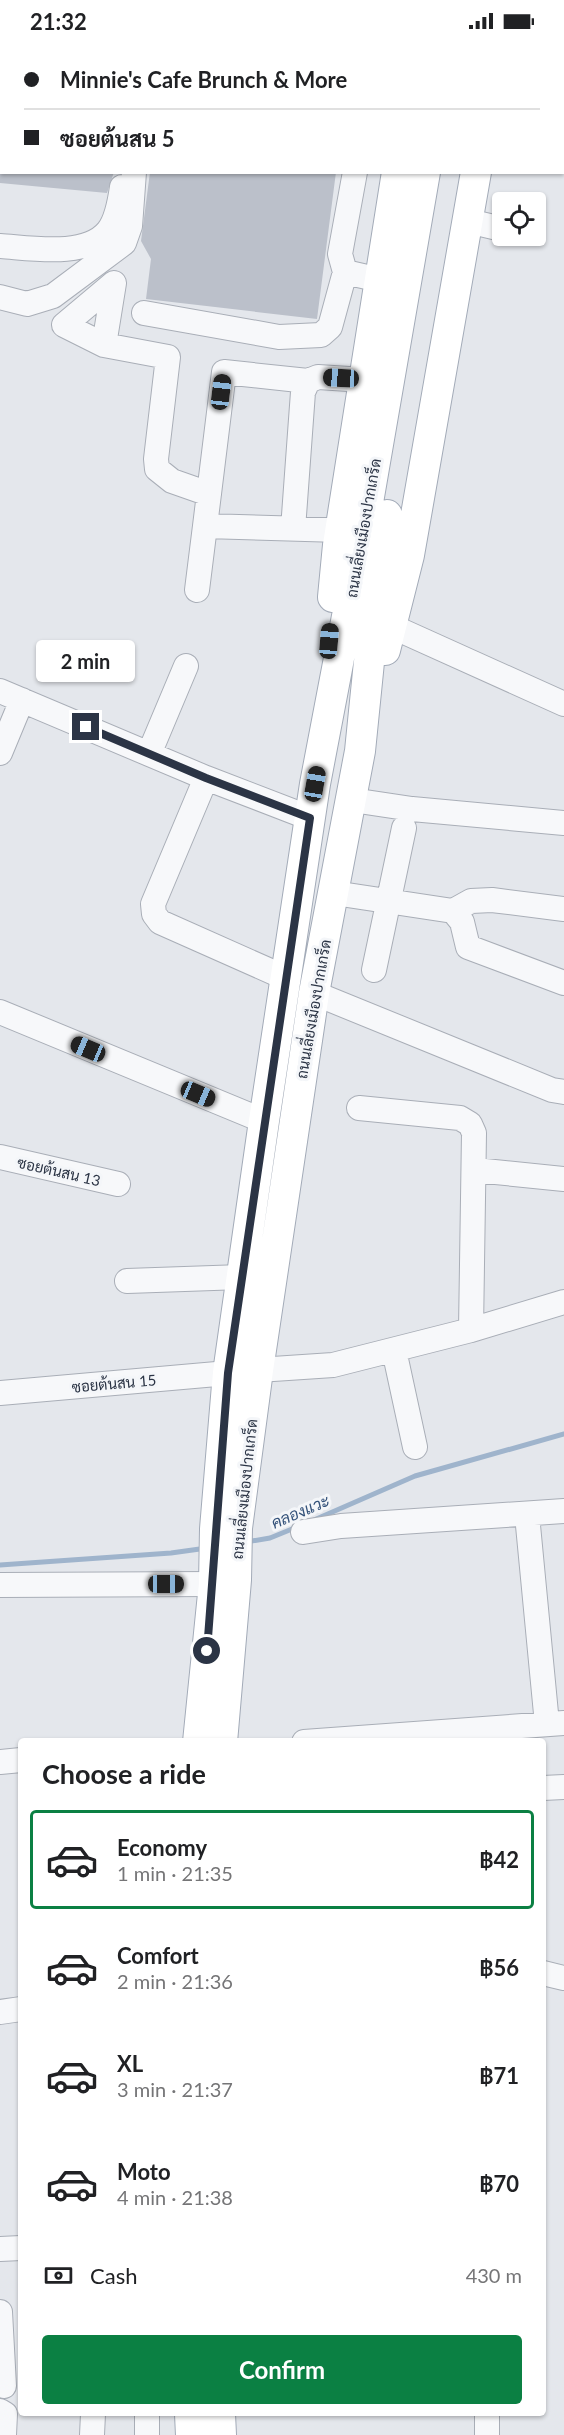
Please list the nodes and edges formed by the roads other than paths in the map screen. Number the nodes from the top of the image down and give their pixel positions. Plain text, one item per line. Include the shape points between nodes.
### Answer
1 (355, 174) edge
2 (397, 174) edge
3 (425, 174) edge
4 (446, 174) edge
5 (476, 174) edge
6 (127, 179) edge
7 (468, 221) junction
8 (492, 227) edge
9 (0, 246) edge
10 (345, 272) junction
11 (380, 280) junction
12 (0, 297) edge
13 (144, 313) dead end
14 (407, 342) junction
15 (104, 345) dead end
16 (364, 380) junction
17 (309, 381) junction
18 (209, 494) junction
19 (205, 526) junction
20 (293, 529) junction
21 (340, 530) junction
22 (197, 590) dead end
23 (391, 626) junction
24 (186, 666) dead end
25 (0, 691) edge
26 (22, 700) junction
27 (564, 704) edge
28 (360, 751) junction
29 (0, 753) edge
30 (149, 754) junction
31 (206, 778) junction
32 (315, 784) junction
33 (352, 800) junction
34 (310, 818) junction
35 (564, 823) edge
36 (405, 828) dead end
37 (334, 893) junction
38 (389, 901) junction
39 (564, 909) edge
40 (453, 910) junction
41 (374, 970) dead end
42 (286, 978) junction
43 (564, 983) edge
44 (314, 993) junction
45 (0, 1012) edge
46 (564, 1092) edge
47 (359, 1108) dead end
48 (264, 1122) junction
49 (0, 1157) edge
50 (475, 1170) junction
51 (564, 1179) edge
52 (118, 1185) dead end
53 (242, 1277) junction
54 (127, 1281) dead end
55 (564, 1302) edge
56 (471, 1330) junction
57 (394, 1350) junction
58 (258, 1370) junction
59 (228, 1373) junction
60 (0, 1393) edge
61 (415, 1446) dead end
62 (564, 1511) edge
63 (527, 1515) junction
64 (226, 1528) junction
65 (303, 1532) dead end
66 (221, 1581) junction
67 (0, 1585) edge
68 (555, 1724) edge
69 (199, 1738) edge
70 (222, 1738) edge
71 (360, 1738) edge
72 (18, 1760) edge
73 (0, 1762) edge
74 (564, 1786) edge
75 (546, 1788) edge
76 (546, 1974) edge
77 (564, 1978) edge
78 (18, 2009) edge
79 (0, 2012) edge
80 (18, 2248) edge
81 (0, 2249) edge
82 (0, 2312) edge
83 (4, 2385) dead end
84 (0, 2411) edge
85 (93, 2416) edge
86 (147, 2416) edge
87 (190, 2416) edge
88 (220, 2416) edge
89 (487, 2416) edge
90 (4, 2435) edge
91 (92, 2435) edge
92 (147, 2435) edge
93 (191, 2435) edge
94 (221, 2435) edge
95 (487, 2435) edge

1 - 10 street via 340,254
2 - 11 main road
3 - 14 main road, ถนนเลี่ยงเมืองปากเกร็ด
4 - 14 main road, ถนนเลี่ยงเมืองปากเกร็ด
5 - 7 main road
6 - 9 street via 110,228 86,246
6 - 12 street via 130,226 124,243 53,296 27,303
7 - 8 street
7 - 23 main road via 409,555
10 - 11 street
10 - 13 street via 330,327 321,335 279,337
11 - 16 main road
14 - 28 main road, ถนนเลี่ยงเมืองปากเกร็ด
14 - 32 main road, ถนนเลี่ยงเมืองปากเกร็ด
15 - 18 street via 168,357 157,469 172,481
16 - 17 street via 318,377
16 - 21 main road
17 - 18 street via 224,372
17 - 20 street via 303,392
18 - 19 street
19 - 20 street
19 - 22 street
20 - 21 street
21 - 32 main road
23 - 27 street
23 - 28 main road
24 - 30 street
25 - 26 street
26 - 29 street
26 - 30 street
28 - 33 main road, ถนนเลี่ยงเมืองปากเกร็ด
30 - 31 street
31 - 34 street
31 - 42 street via 153,904 154,914 160,922
32 - 34 main road, ถนนเลี่ยงเมืองปากเกร็ด
33 - 35 street
33 - 37 main road, ถนนเลี่ยงเมืองปากเกร็ด
34 - 42 main road, ถนนเลี่ยงเมืองปากเกร็ด
36 - 38 street
37 - 38 street
37 - 44 main road, ถนนเลี่ยงเมืองปากเกร็ด
38 - 40 street
38 - 41 street
39 - 40 street via 492,900 471,901
40 - 43 street via 462,922 468,947
42 - 48 main road, ถนนเลี่ยงเมืองปากเกร็ด
44 - 46 street
44 - 58 main road, ถนนเลี่ยงเมืองปากเกร็ด
45 - 48 street
47 - 50 street via 460,1118 470,1124 474,1133
48 - 53 main road, ถนนเลี่ยงเมืองปากเกร็ด
49 - 52 street, ซอยต้นสน 13
50 - 51 street
50 - 56 street
53 - 54 street
53 - 59 main road, ถนนเลี่ยงเมืองปากเกร็ด
55 - 56 street
56 - 57 street
57 - 58 street via 333,1365
57 - 61 street
58 - 64 main road, ถนนเลี่ยงเมืองปากเกร็ด
59 - 60 street, ซอยต้นสน 15
59 - 64 main road, ถนนเลี่ยงเมืองปากเกร็ด
62 - 63 street
63 - 65 street via 341,1526
63 - 68 street
64 - 66 main road, ถนนเลี่ยงเมืองปากเกร็ด
66 - 67 street
66 - 69 main road, ถนนเลี่ยงเมืองปากเกร็ด
66 - 70 main road, ถนนเลี่ยงเมืองปากเกร็ด
68 - 71 street
72 - 73 street
74 - 75 street
76 - 77 street
78 - 79 street
80 - 81 street
82 - 83 street
84 - 90 street via 5,2414
85 - 91 street
86 - 92 street
87 - 93 main road
88 - 94 main road
89 - 95 street

